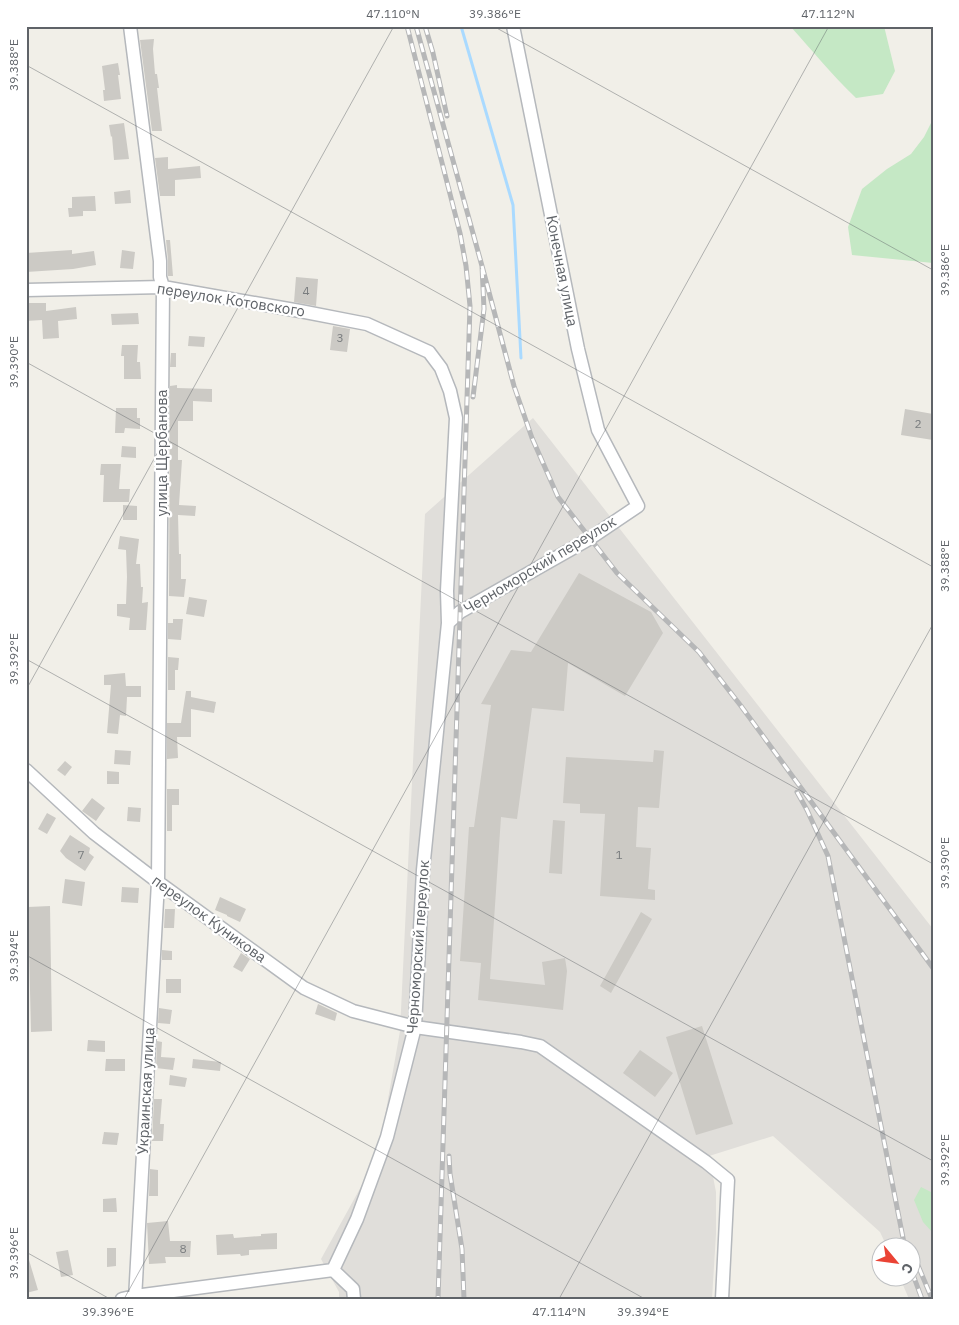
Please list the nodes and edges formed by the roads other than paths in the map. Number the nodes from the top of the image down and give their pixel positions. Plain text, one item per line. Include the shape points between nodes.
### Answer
1 (130, 26) edge
2 (514, 26) edge
3 (163, 287) junction
4 (26, 290) edge
5 (638, 506) joint
6 (448, 623) junction
7 (26, 770) edge
8 (158, 882) junction
9 (415, 1027) junction
10 (333, 1270) junction
11 (135, 1297) edge
12 (122, 1299) edge
13 (354, 1299) edge
14 (722, 1299) edge

1 - 3 street, улица Щербанова
2 - 5 street, Конечная улица via 578,350 598,430
3 - 4 street, переулок Котовского
3 - 6 street, переулок Котовского via 367,324 429,352 441,368 456,418
3 - 8 street, улица Щербанова
5 - 6 street, Черноморский переулок via 589,539 460,612
6 - 9 street, Черноморский переулок via 423,870
7 - 8 street, переулок Куникова via 94,832
8 - 9 street, переулок Куникова via 304,988 353,1011
8 - 11 street, Украинская улица
9 - 10 street, Черноморский переулок via 387,1137
9 - 14 street, переулок Куникова via 540,1046 728,1180
10 - 11 street
10 - 13 street via 353,1289
11 - 12 street

